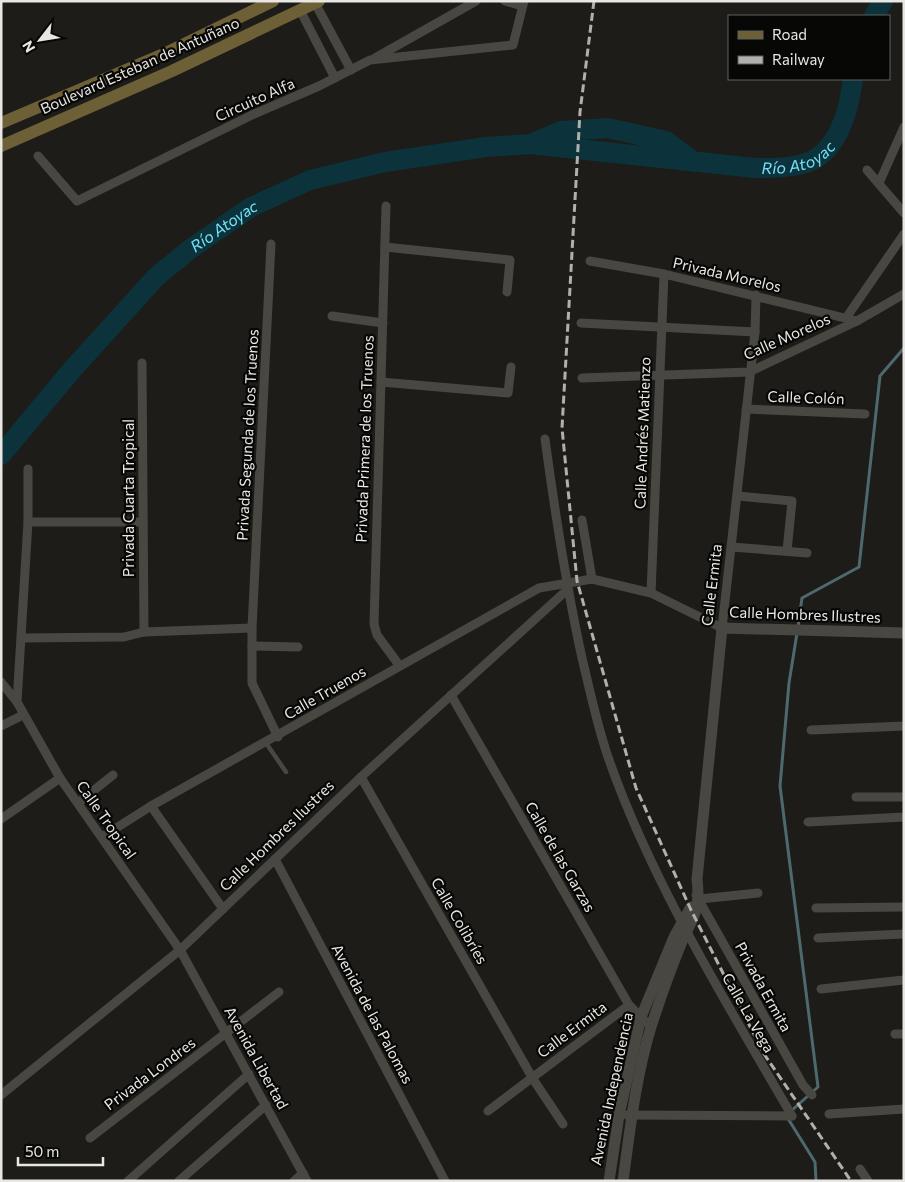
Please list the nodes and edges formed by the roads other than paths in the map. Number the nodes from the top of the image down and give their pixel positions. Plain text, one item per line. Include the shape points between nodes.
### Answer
1 (273, 1) edge
2 (476, 1) edge
3 (505, 1) edge
4 (317, 2) edge
5 (523, 4) edge
6 (300, 10) junction
7 (370, 60) junction
8 (350, 70) junction
9 (335, 78) junction
10 (1, 123) edge
11 (904, 127) edge
12 (1, 146) edge
13 (38, 156) dead end
14 (867, 170) dead end
15 (878, 184) junction
16 (386, 206) dead end
17 (904, 212) edge
18 (904, 234) edge
19 (271, 244) dead end
20 (385, 247) junction
21 (590, 261) dead end
22 (664, 274) junction
23 (507, 292) dead end
24 (904, 294) edge
25 (756, 295) junction
26 (332, 316) dead end
27 (846, 318) junction
28 (857, 320) junction
29 (383, 323) junction
30 (581, 323) dead end
31 (662, 328) junction
32 (755, 332) junction
33 (142, 363) dead end
34 (511, 367) dead end
35 (749, 372) junction
36 (659, 373) junction
37 (582, 378) dead end
38 (381, 382) junction
39 (746, 409) junction
40 (866, 414) dead end
41 (545, 439) dead end
42 (28, 469) dead end
43 (738, 496) junction
44 (582, 520) dead end
45 (28, 522) junction
46 (142, 522) junction
47 (732, 547) junction
48 (787, 551) junction
49 (807, 553) dead end
50 (592, 579) junction
51 (566, 586) junction
52 (651, 594) junction
53 (252, 628) junction
54 (722, 628) junction
55 (144, 632) junction
56 (904, 634) edge
57 (22, 638) junction
58 (252, 646) junction
59 (298, 647) dead end
60 (399, 665) junction
61 (1, 682) edge
62 (451, 695) junction
63 (17, 702) junction
64 (23, 715) junction
65 (1, 726) edge
66 (904, 726) edge
67 (812, 730) dead end
68 (278, 737) junction
69 (266, 743) junction
70 (286, 772) dead end
71 (113, 775) dead end
72 (361, 777) junction
73 (60, 778) junction
74 (904, 796) edge
75 (856, 797) dead end
76 (78, 803) junction
77 (151, 806) junction
78 (904, 817) edge
79 (1, 819) edge
80 (808, 822) dead end
81 (102, 837) junction
82 (275, 859) junction
83 (758, 893) dead end
84 (696, 895) junction
85 (904, 906) edge
86 (816, 908) dead end
87 (223, 909) junction
88 (685, 928) junction
89 (904, 934) edge
90 (818, 938) dead end
91 (180, 950) junction
92 (904, 980) edge
93 (821, 989) dead end
94 (278, 992) dead end
95 (629, 1006) junction
96 (641, 1017) junction
97 (651, 1027) junction
98 (227, 1034) junction
99 (249, 1074) junction
100 (533, 1079) junction
101 (1, 1095) edge
102 (812, 1095) dead end
103 (266, 1105) junction
104 (904, 1109) edge
105 (488, 1111) dead end
106 (632, 1114) junction
107 (829, 1114) dead end
108 (619, 1115) junction
109 (563, 1124) dead end
110 (90, 1138) dead end
111 (860, 1169) dead end
112 (305, 1177) edge
113 (128, 1181) edge
114 (179, 1181) edge
115 (294, 1181) edge
116 (445, 1181) edge
117 (609, 1181) edge
118 (623, 1181) edge
119 (868, 1181) edge

1 - 10 main road, Boulevard Esteban de Antuñano via 166,53
2 - 7 street
3 - 5 street
4 - 6 main road, Boulevard Esteban de Antuñano
4 - 8 street
5 - 7 street, Circuito Alfa via 513,45
6 - 9 street
6 - 12 main road, Boulevard Esteban de Antuñano via 172,71
7 - 8 street, Circuito Alfa
8 - 9 street, Circuito Alfa
9 - 13 street, Circuito Alfa via 77,201
11 - 15 street
14 - 15 street
15 - 17 street
16 - 20 street, Privada Primera de los Truenos
18 - 27 street
19 - 53 street, Privada Segunda de los Truenos
20 - 23 street via 510,260
20 - 29 street, Privada Primera de los Truenos
21 - 22 street, Privada Morelos
22 - 25 street, Privada Morelos
22 - 31 street, Calle Andrés Matienzo
24 - 28 street, Calle Morelos
25 - 27 street, Privada Morelos
25 - 32 street, Calle Ermita
26 - 29 street
27 - 28 street, Privada Morelos
28 - 35 street, Calle Morelos
29 - 38 street, Privada Primera de los Truenos
30 - 31 street
31 - 32 street
31 - 36 street, Calle Andrés Matienzo
32 - 35 street, Calle Ermita
33 - 46 street, Privada Cuarta Tropical
34 - 38 street via 508,393
35 - 36 street, Calle Morelos
35 - 39 street, Calle Ermita
36 - 37 street, Calle Morelos
36 - 52 street, Calle Andrés Matienzo
38 - 60 street, Privada Primera de los Truenos via 374,624 377,635
39 - 40 street, Calle Colón
39 - 43 street, Calle Ermita
41 - 51 street, Calle La Vega
42 - 45 street, Calle Tropical
43 - 47 street, Calle Ermita
43 - 48 street via 792,501
44 - 50 street
45 - 46 street
45 - 57 street, Calle Tropical
46 - 55 street, Privada Cuarta Tropical
47 - 48 street
47 - 54 street, Calle Ermita
48 - 49 street
50 - 51 street, Calle Hombres Ilustres
50 - 52 street, Calle Hombres Ilustres
51 - 60 street, Calle Truenos via 539,588
51 - 62 street, Calle Hombres Ilustres
51 - 88 street, Calle La Vega via 608,757 642,839
52 - 54 street, Calle Hombres Ilustres
53 - 55 street
53 - 58 street, Privada Segunda de los Truenos
54 - 56 street, Calle Hombres Ilustres
54 - 84 street, Calle Ermita
55 - 57 street via 124,637
57 - 63 street, Calle Tropical
58 - 59 street
58 - 68 street, Privada Segunda de los Truenos via 252,683
60 - 68 street, Calle Truenos
61 - 63 street, Calle Tropical
62 - 72 street, Calle Hombres Ilustres
62 - 95 street, Calle de las Garzas
63 - 64 street, Calle Tropical
64 - 65 street
64 - 73 street, Calle Tropical
66 - 67 street
68 - 69 street, Calle Truenos
69 - 70 lane
69 - 77 street, Calle Truenos
71 - 76 street
72 - 82 street, Calle Hombres Ilustres
72 - 100 street, Calle Colibríes
73 - 76 street, Calle Tropical
73 - 79 street
74 - 75 street
76 - 81 street, Calle Tropical
77 - 81 street, Calle Truenos
77 - 87 street
78 - 80 street
81 - 91 street, Calle Tropical
82 - 87 street, Calle Hombres Ilustres
82 - 116 street, Avenida de las Palomas
83 - 84 street
84 - 88 street
84 - 102 street, Privada Ermita via 803,1085
85 - 86 street
87 - 91 street, Calle Hombres Ilustres
88 - 96 street, Avenida Independencia via 674,937
88 - 97 street, Avenida Independencia
88 - 106 street, Calle La Vega via 792,1116
89 - 90 street
91 - 98 street, Avenida Libertad
91 - 101 street, Calle Hombres Ilustres
92 - 93 street
94 - 98 street, Privada Londres
95 - 96 street, Calle de las Garzas
95 - 100 street, Calle Ermita
96 - 97 street, Calle de las Garzas
96 - 108 street, Avenida Independencia
97 - 106 street, Avenida Independencia
98 - 99 street, Avenida Libertad
98 - 110 street, Privada Londres via 183,1064
99 - 103 street, Avenida Libertad
99 - 113 street
100 - 105 street, Calle Ermita
100 - 109 street, Calle Colibríes
103 - 112 street, Avenida Libertad
103 - 114 street
104 - 107 street
106 - 108 street
106 - 118 street, Avenida Independencia
108 - 117 street, Avenida Independencia
111 - 119 street
112 - 115 street

